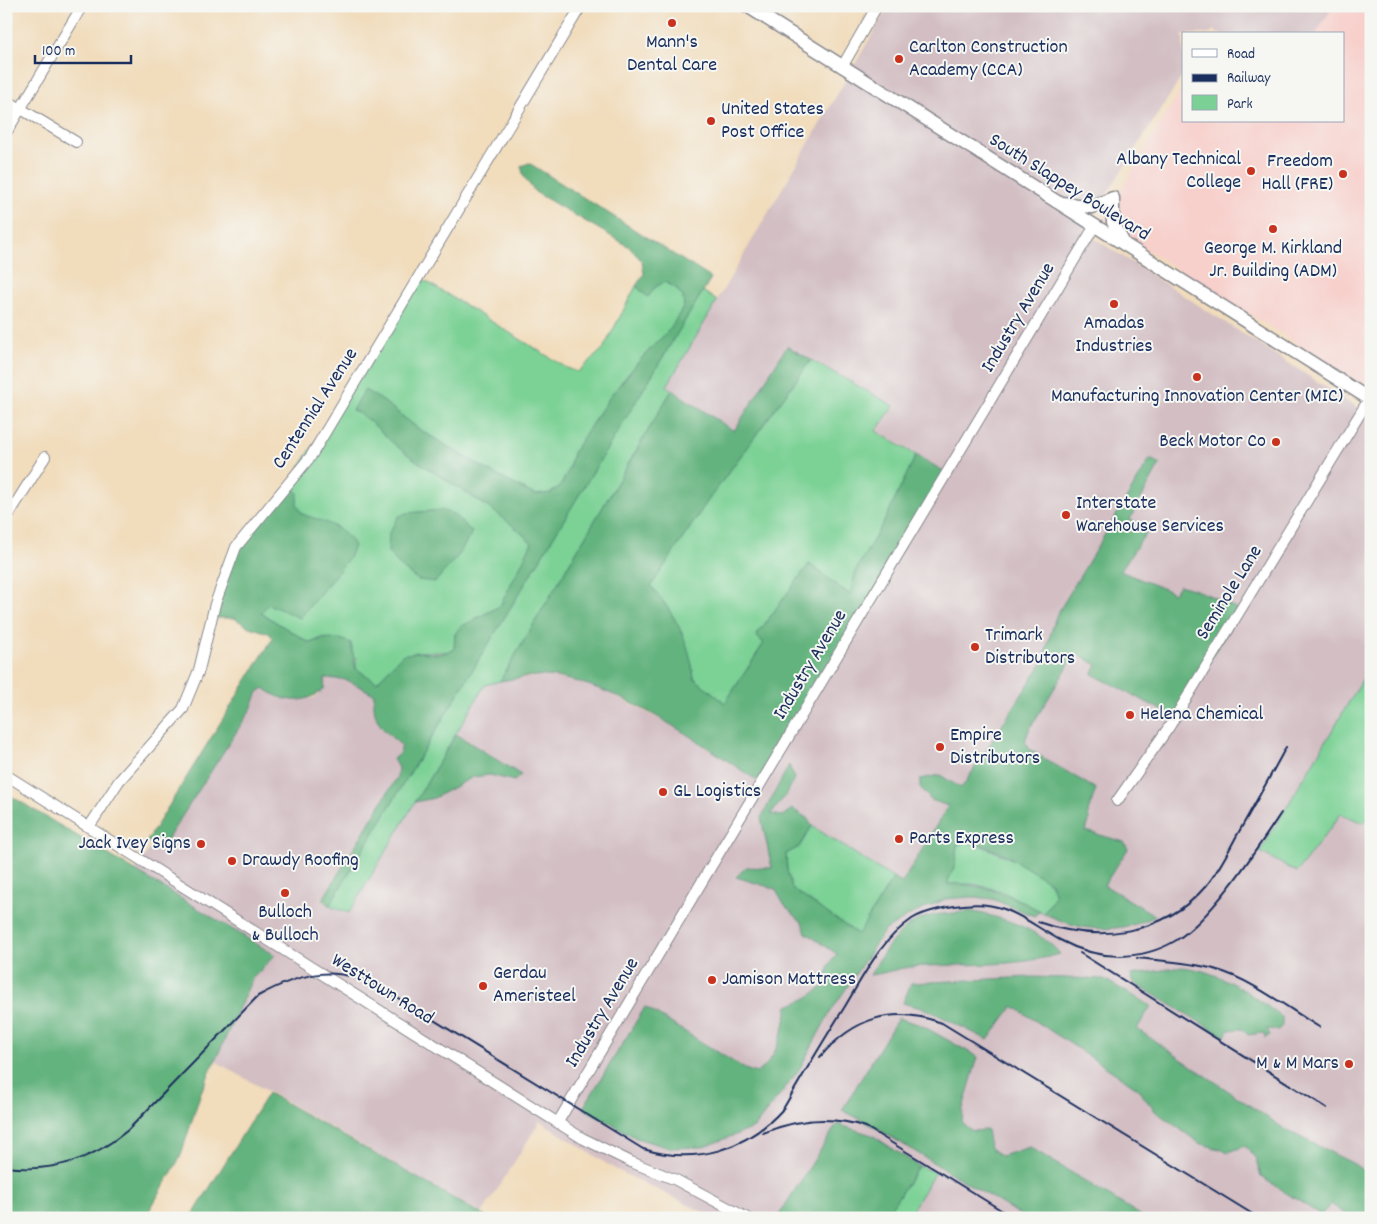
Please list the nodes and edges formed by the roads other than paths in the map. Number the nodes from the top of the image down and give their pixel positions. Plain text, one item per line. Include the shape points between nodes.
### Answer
1 (82, 6) edge
2 (581, 6) edge
3 (747, 6) edge
4 (877, 6) edge
5 (842, 67) junction
6 (6, 100) edge
7 (20, 109) junction
8 (6, 133) edge
9 (76, 142) dead end
10 (1054, 201) junction
11 (1094, 227) junction
12 (1125, 246) junction
13 (1370, 400) edge
14 (45, 457) dead end
15 (6, 519) edge
16 (6, 775) edge
17 (1117, 801) dead end
18 (89, 827) junction
19 (558, 1122) junction
20 (747, 1218) edge

1 - 7 street
2 - 18 street, Centennial Avenue via 311,456 236,547 215,604 199,670 183,709 119,781
3 - 5 main road, South Slappey Boulevard
4 - 5 street
5 - 10 main road, South Slappey Boulevard
6 - 7 street
7 - 8 street
7 - 9 street
10 - 11 main road, South Slappey Boulevard
10 - 12 main road via 1092,207 1113,198 1113,222
11 - 12 main road, South Slappey Boulevard
11 - 19 street, Industry Avenue
12 - 13 main road, South Slappey Boulevard
13 - 17 street, Seminole Lane via 1169,727
14 - 15 street
16 - 18 street, Westtown Road
18 - 19 street, Westtown Road
19 - 20 street, Westtown Road via 601,1148 676,1180

